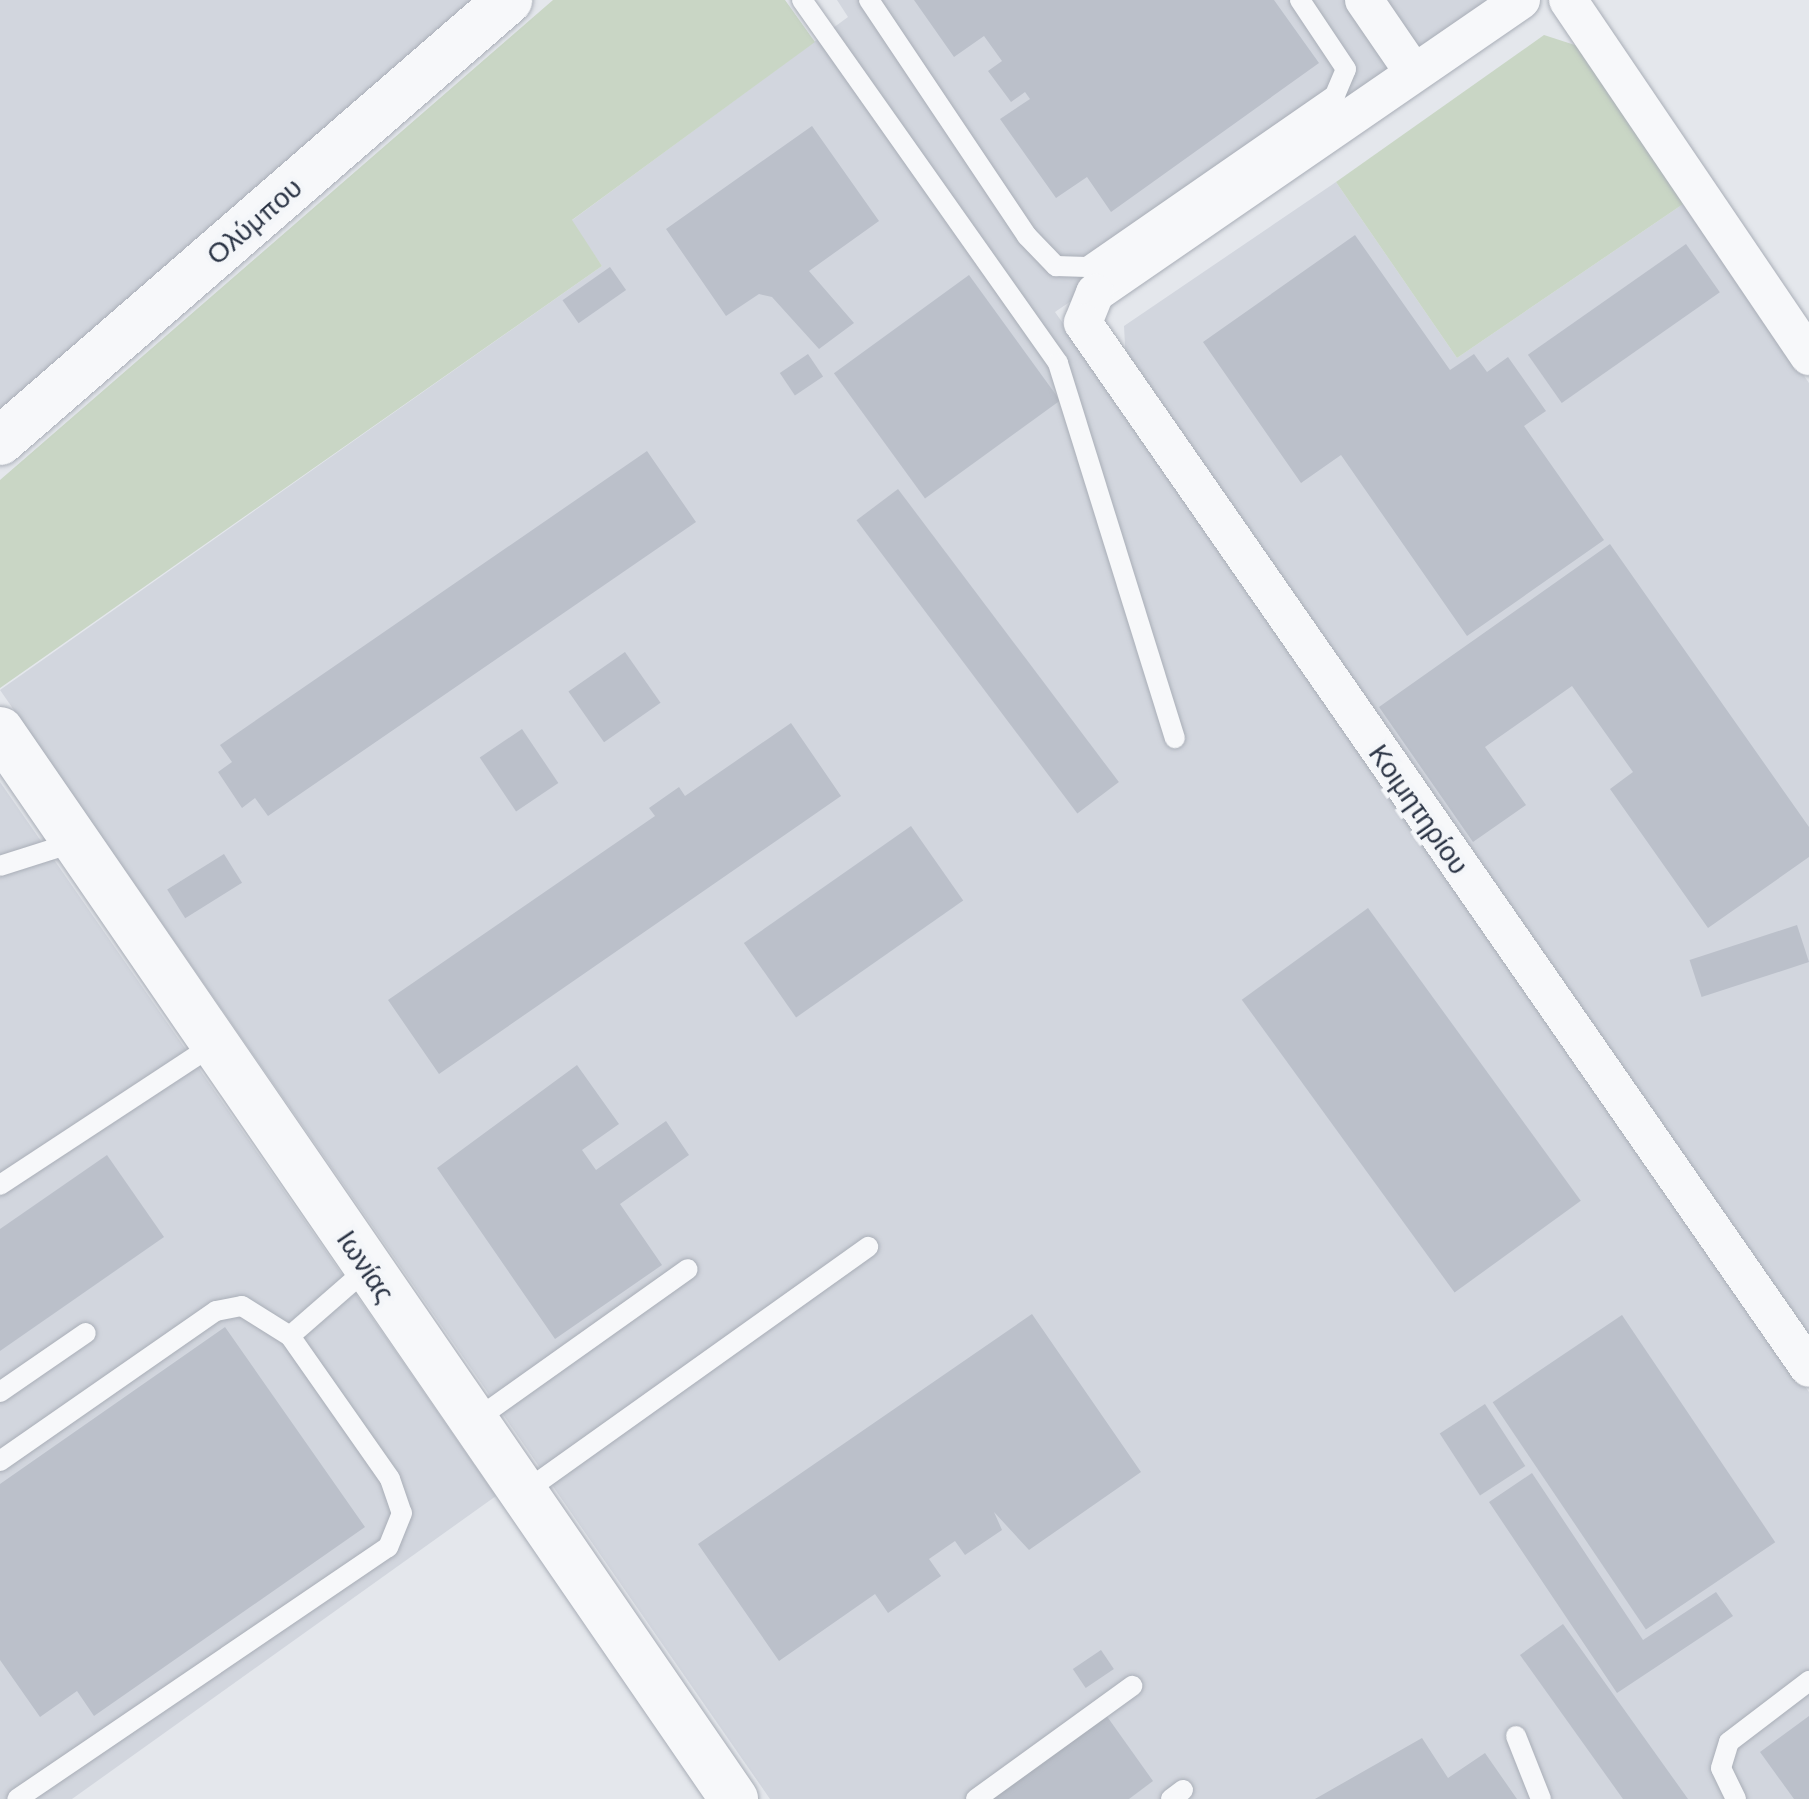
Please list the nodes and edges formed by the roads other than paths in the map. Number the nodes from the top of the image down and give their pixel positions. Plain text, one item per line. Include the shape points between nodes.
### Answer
1 (508, 0) edge
2 (802, 0) edge
3 (869, 0) edge
4 (1300, 0) edge
5 (1364, 0) edge
6 (1521, 0) edge
7 (1568, 0) edge
8 (1414, 73) junction
9 (1809, 356) edge
10 (0, 441) edge
11 (0, 731) edge
12 (1175, 738) dead end
13 (77, 841) junction
14 (0, 866) edge
15 (215, 1044) junction
16 (0, 1185) edge
17 (868, 1247) dead end
18 (368, 1268) junction
19 (688, 1269) dead end
20 (86, 1333) dead end
21 (290, 1336) junction
22 (1809, 1368) edge
23 (0, 1392) edge
24 (473, 1422) junction
25 (0, 1460) edge
26 (522, 1494) junction
27 (1809, 1681) edge
28 (1132, 1686) dead end
29 (1516, 1736) dead end
30 (17, 1799) edge
31 (734, 1799) edge
32 (976, 1799) edge
33 (1542, 1799) edge
34 (1736, 1799) edge

1 - 10 street, Ολύμπου
2 - 12 lane via 1058,363
3 - 4 lane via 1027,236 1056,266 1087,267 1336,94 1346,69
5 - 8 street
6 - 8 street
7 - 9 street
8 - 22 street, Κοιμητηρίου via 1087,301 1087,333
11 - 13 street, Ιωνίας
13 - 14 lane
13 - 15 street, Ιωνίας
15 - 16 lane
15 - 18 street, Ιωνίας
17 - 26 lane
18 - 21 lane
18 - 24 street, Ιωνίας
19 - 24 lane
20 - 23 lane
21 - 25 lane via 242,1306 216,1311
21 - 30 lane via 390,1479 402,1513 388,1547
24 - 26 street, Ιωνίας
26 - 31 street, Ιωνίας
27 - 34 lane via 1729,1742 1722,1768
28 - 32 lane
29 - 33 lane

